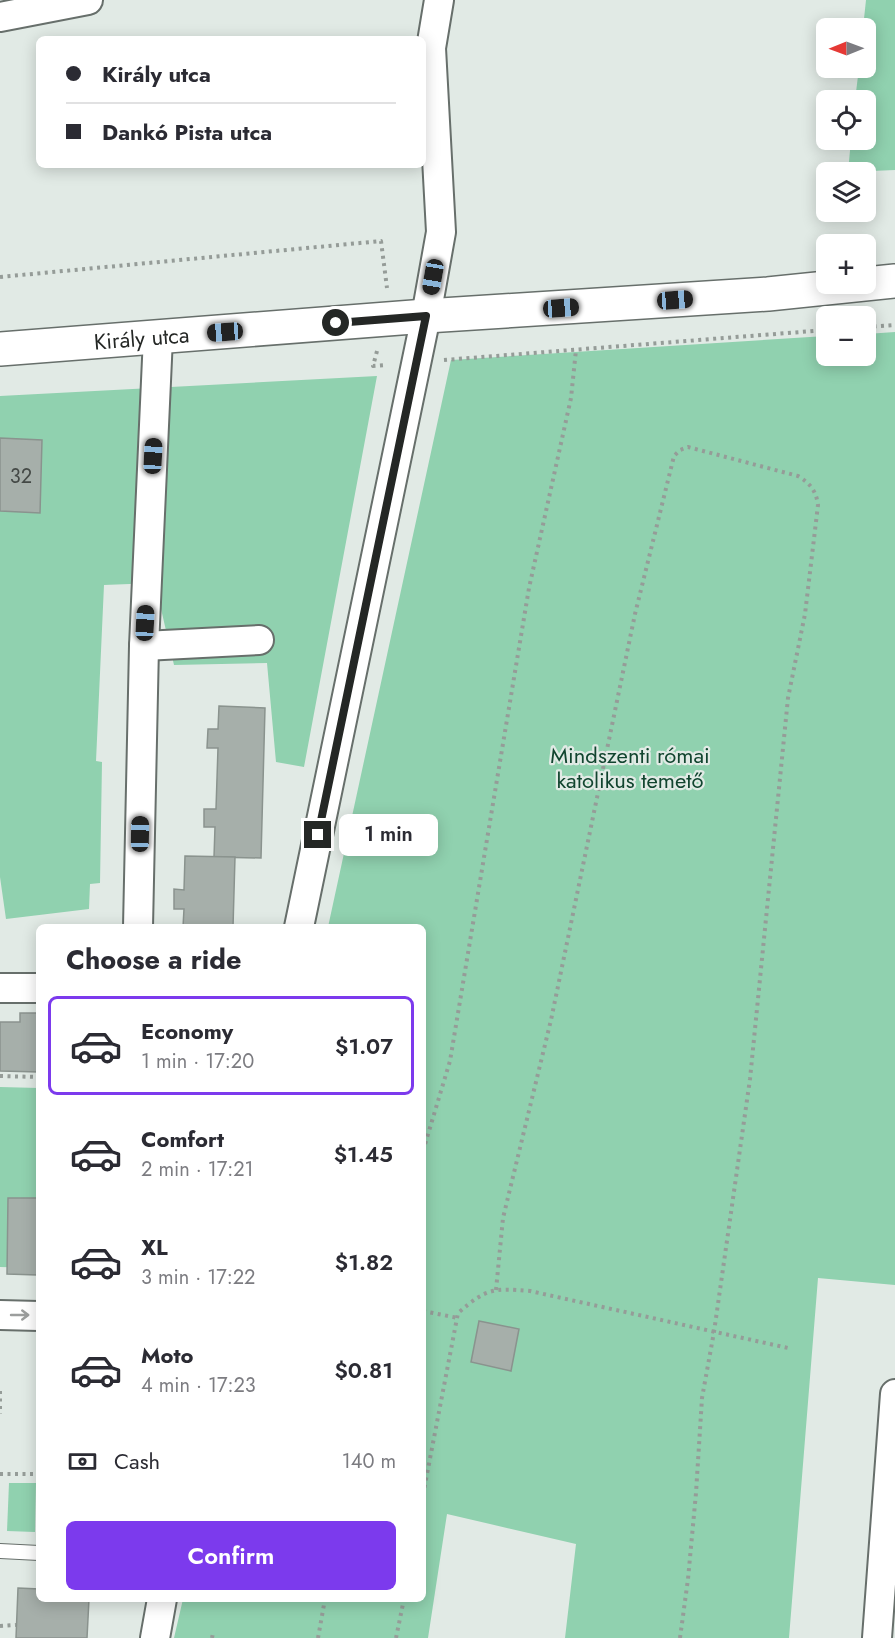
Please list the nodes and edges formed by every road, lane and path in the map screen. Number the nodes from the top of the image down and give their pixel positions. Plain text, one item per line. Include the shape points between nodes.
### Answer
1 (88, 0) edge
2 (439, 0) edge
3 (0, 16) edge
4 (0, 277) edge
5 (895, 280) edge
6 (426, 316) junction
7 (388, 320) junction
8 (895, 325) edge
9 (876, 326) edge
10 (816, 331) edge
11 (158, 337) junction
12 (0, 349) edge
13 (576, 350) junction
14 (416, 363) junction
15 (259, 640) dead end
16 (144, 646) junction
17 (138, 924) edge
18 (300, 924) edge
19 (0, 988) edge
20 (36, 988) edge
21 (0, 1076) edge
22 (36, 1077) edge
23 (426, 1140) edge
24 (496, 1290) junction
25 (426, 1312) edge
26 (0, 1315) edge
27 (36, 1316) edge
28 (458, 1318) junction
29 (714, 1332) junction
30 (788, 1348) dead end
31 (0, 1391) edge
32 (895, 1394) edge
33 (0, 1414) edge
34 (0, 1474) edge
35 (36, 1474) edge
36 (426, 1480) edge
37 (0, 1551) edge
38 (36, 1553) edge
39 (161, 1602) edge
40 (324, 1602) edge
41 (403, 1602) edge
42 (16, 1625) dead end
43 (0, 1626) edge
44 (155, 1638) edge
45 (318, 1638) edge
46 (396, 1638) edge
47 (680, 1638) edge
48 (877, 1638) edge

1 - 3 street
2 - 6 street via 431,48 441,232
4 - 7 path via 381,241
5 - 6 main road, Király utca via 768,294
6 - 7 main road, Király utca
6 - 14 street
7 - 11 main road, Király utca
7 - 14 path via 373,366
8 - 9 path
10 - 13 path
11 - 12 main road, Király utca
11 - 16 street
13 - 14 path
13 - 23 path via 571,398 529,588 450,1061
14 - 18 street
15 - 16 street
16 - 17 street
19 - 20 street
21 - 22 path
24 - 28 path via 477,1296 458,1313
24 - 29 path via 531,1291
24 - 29 path via 503,1218 551,1020 635,614 674,456 688,447 798,476 808,482 818,505 805,614 788,698 750,1079
25 - 28 path
26 -> 27 street
28 - 36 path
29 - 30 path
29 - 47 path via 702,1398
31 - 33 path
32 - 48 street
34 - 35 path
37 - 38 lane
39 - 44 street
40 - 45 path
41 - 46 path
42 - 43 path

